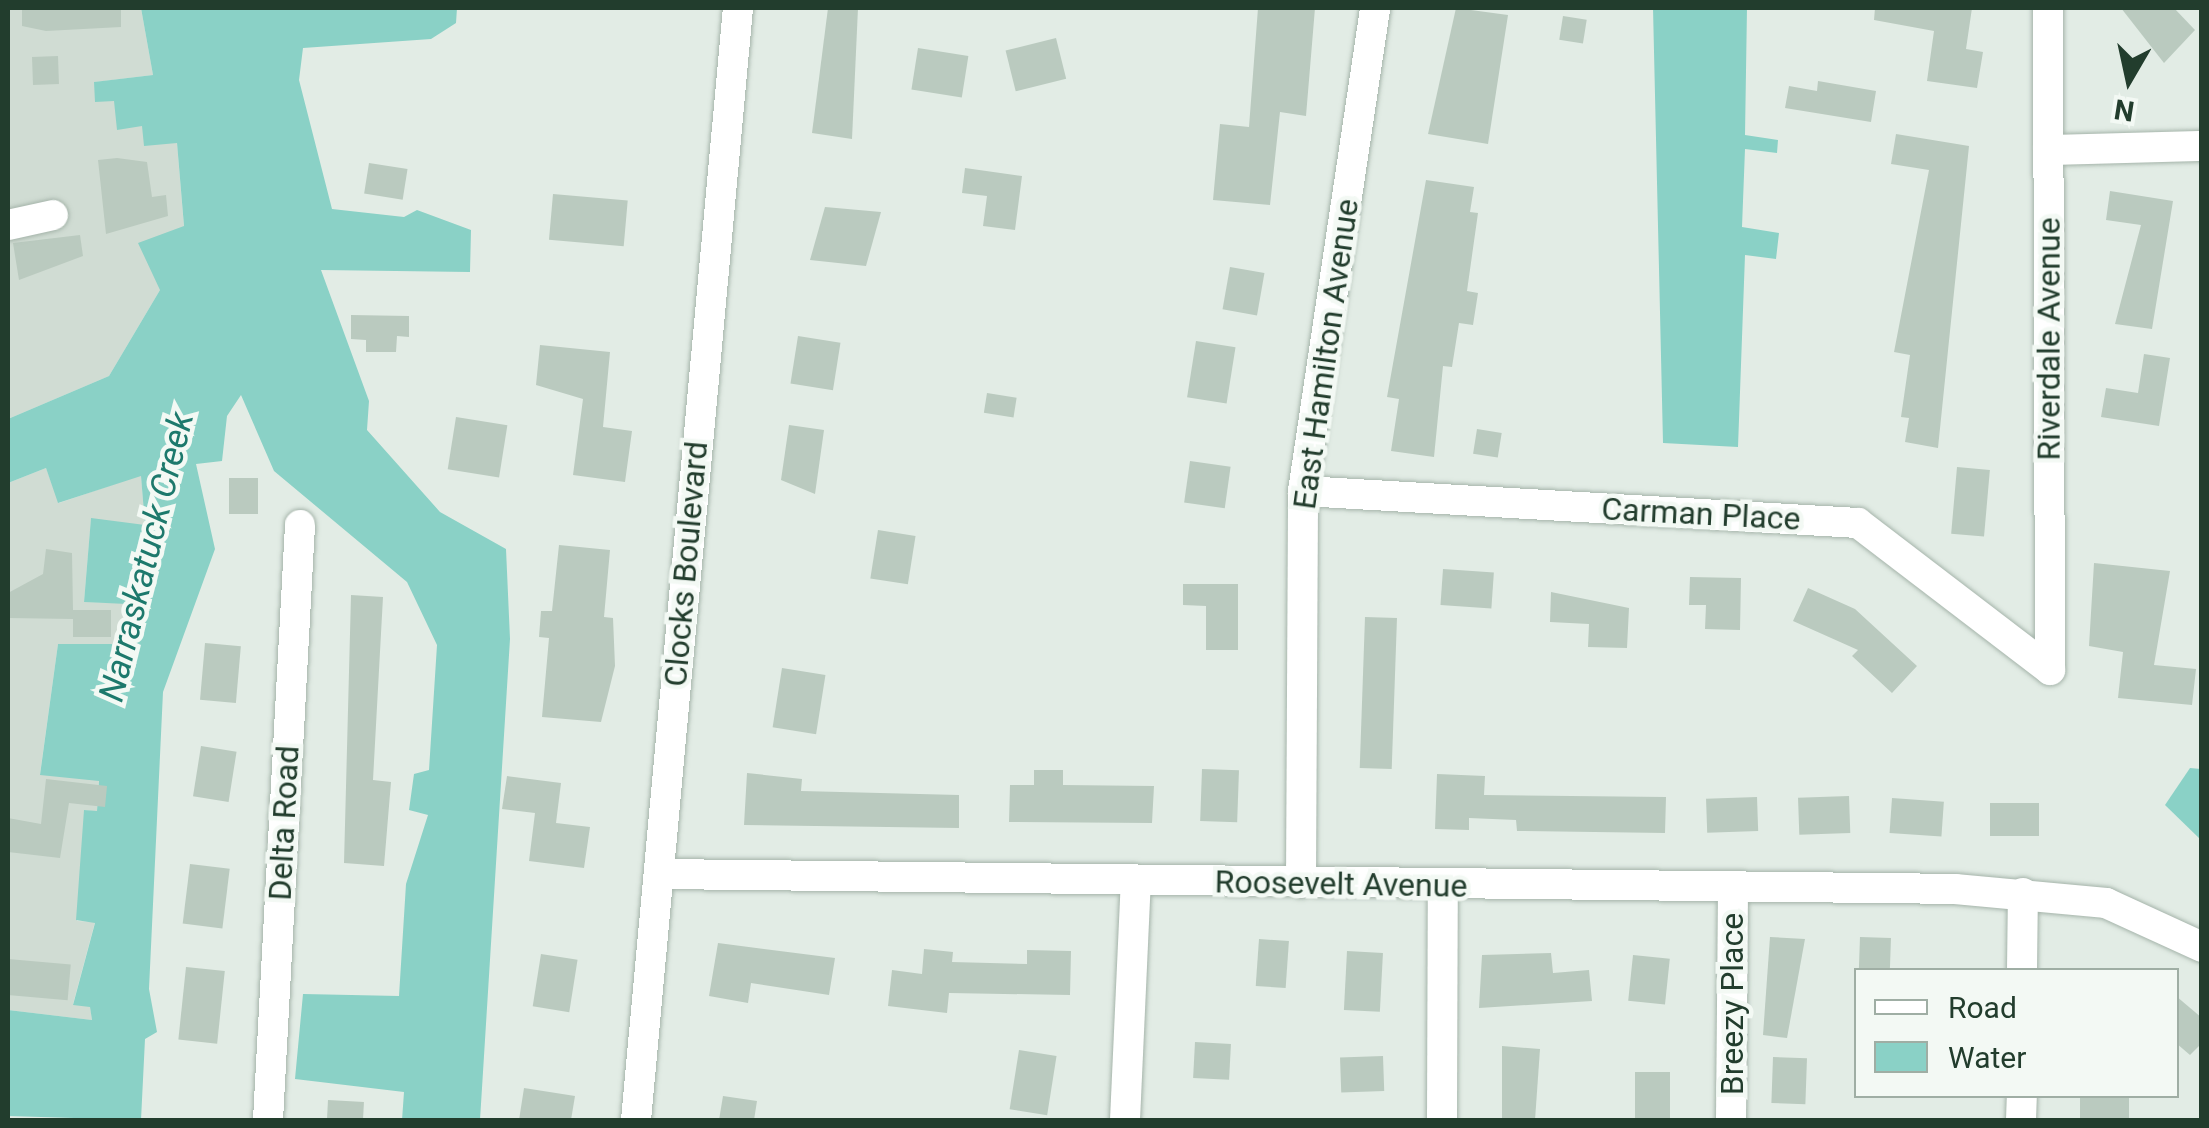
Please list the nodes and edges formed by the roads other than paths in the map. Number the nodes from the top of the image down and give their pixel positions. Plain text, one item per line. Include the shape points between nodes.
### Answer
1 (738, 8) edge
2 (1375, 8) edge
3 (2048, 8) edge
4 (2202, 146) edge
5 (2048, 150) junction
6 (54, 215) dead end
7 (8, 225) edge
8 (1303, 491) junction
9 (300, 525) dead end
10 (2050, 670) joint
11 (660, 874) junction
12 (1136, 881) junction
13 (1301, 883) junction
14 (1443, 886) junction
15 (1733, 888) junction
16 (2023, 893) junction
17 (2202, 947) edge
18 (2022, 968) edge
19 (268, 1120) edge
20 (636, 1120) edge
21 (1125, 1120) edge
22 (1442, 1120) edge
23 (1731, 1120) edge

1 - 11 street, Clocks Boulevard
2 - 8 street, East Hamilton Avenue
3 - 5 street, Riverdale Avenue
4 - 5 street
5 - 10 street, Riverdale Avenue
6 - 7 street
8 - 10 street, Carman Place via 1858,522
8 - 13 street, East Hamilton Avenue
9 - 19 street, Delta Road
11 - 12 street, Roosevelt Avenue
11 - 20 street, Clocks Boulevard
12 - 13 street, Roosevelt Avenue
12 - 21 street
13 - 14 street, Roosevelt Avenue
14 - 15 street, Roosevelt Avenue
14 - 22 street
15 - 16 street, Roosevelt Avenue
15 - 23 street, Breezy Place
16 - 17 street, Roosevelt Avenue via 2141,913
16 - 18 street

